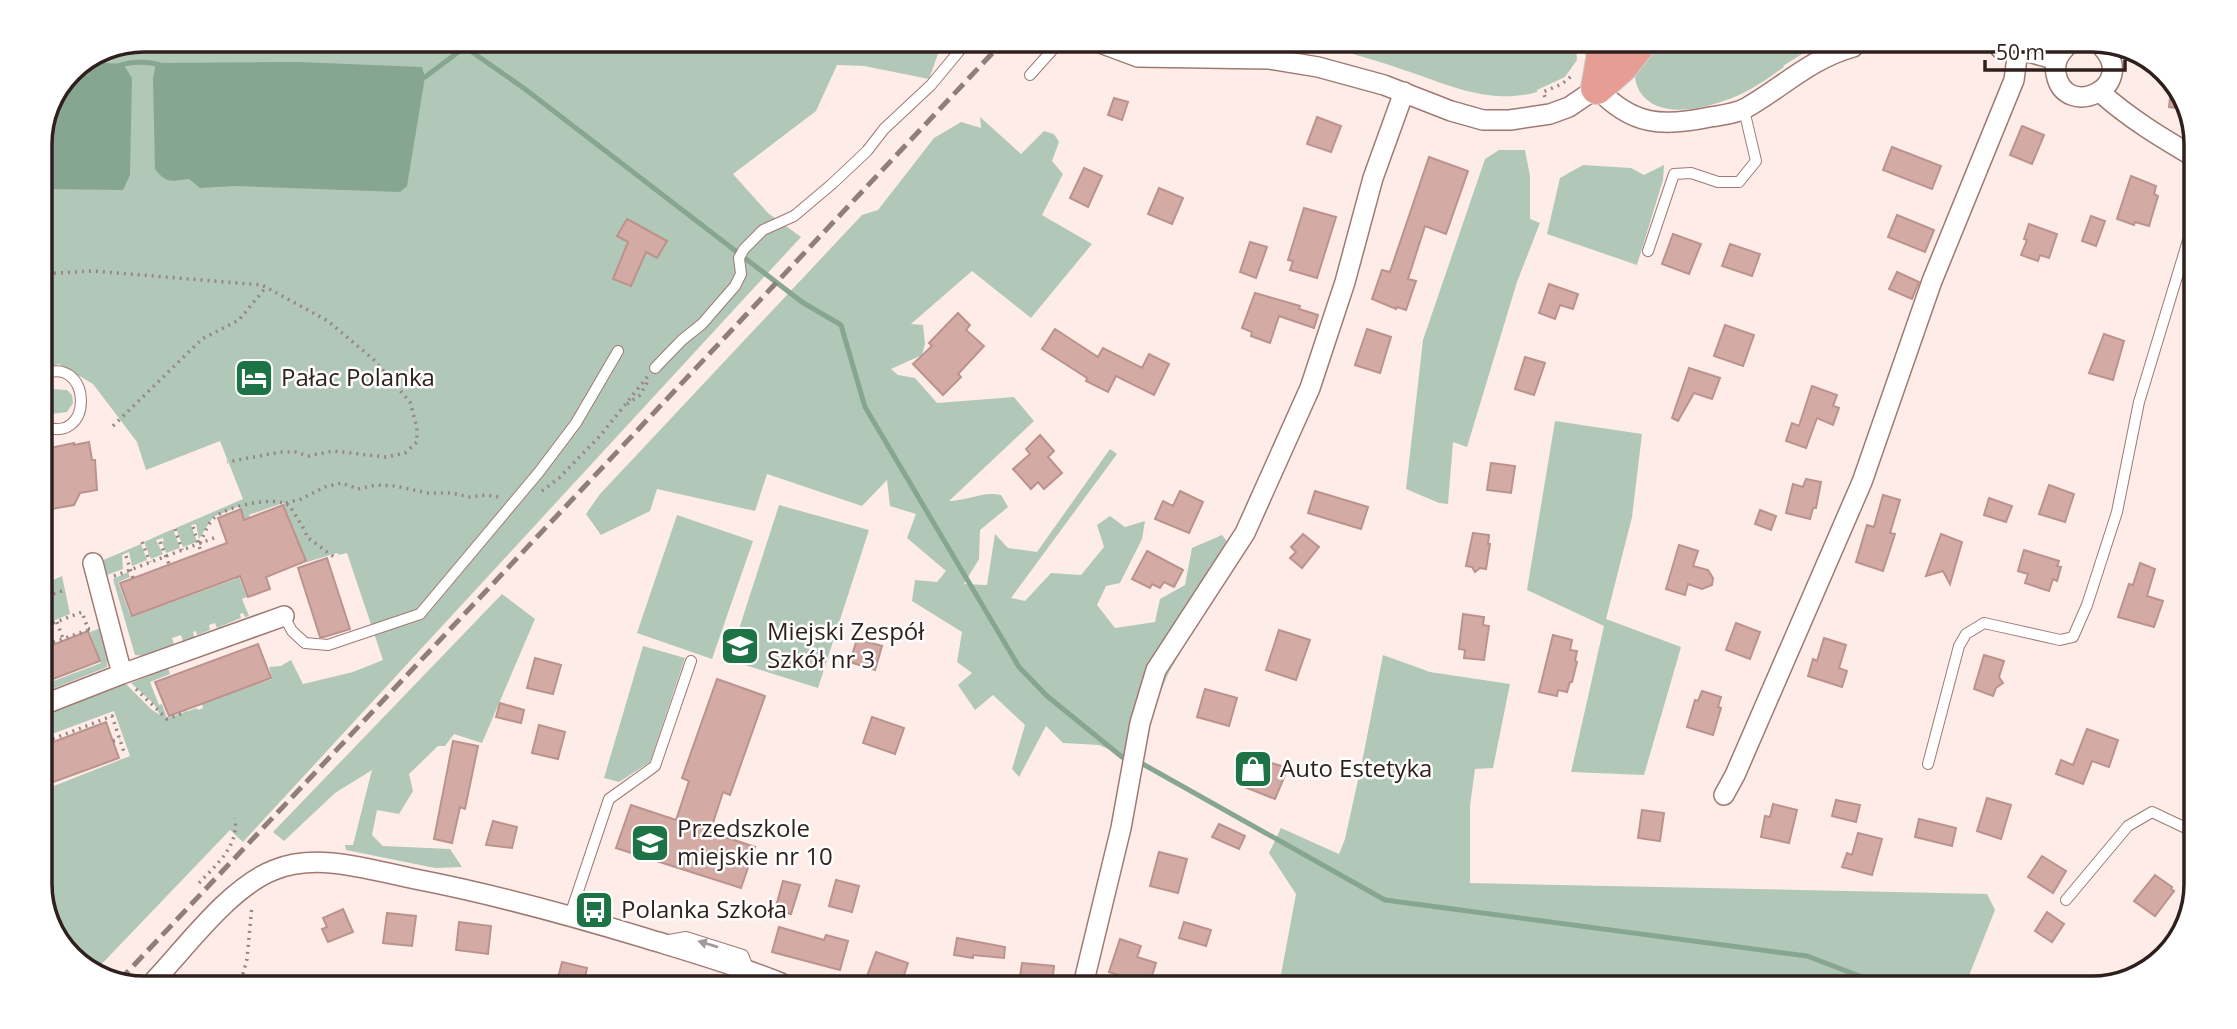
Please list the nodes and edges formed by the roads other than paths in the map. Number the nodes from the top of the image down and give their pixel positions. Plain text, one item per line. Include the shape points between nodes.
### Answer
1 (958, 53) edge
2 (1050, 53) edge
3 (1127, 53) edge
4 (1632, 53) edge
5 (1830, 53) edge
6 (2010, 53) edge
7 (2061, 54) edge
8 (2108, 54) edge
9 (1592, 67) edge
10 (1030, 75) dead end
11 (1404, 92) junction
12 (2100, 92) junction
13 (1744, 110) junction
14 (2184, 151) edge
15 (1648, 251) dead end
16 (2184, 254) edge
17 (618, 351) dead end
18 (655, 368) road end
19 (53, 373) edge
20 (53, 429) edge
21 (93, 563) dead end
22 (284, 616) joint
23 (691, 661) dead end
24 (122, 674) junction
25 (53, 701) edge
26 (1928, 764) dead end
27 (1724, 795) dead end
28 (2184, 828) edge
29 (2066, 900) dead end
30 (570, 915) junction
31 (159, 976) edge
32 (764, 976) edge
33 (1085, 976) edge

1 - 18 lane via 932,85 832,184 794,216 764,230 741,253 741,274 735,286
2 - 10 lane
3 - 11 street via 1138,57 1269,58 1318,66
4 - 9 main road via 1621,67
5 - 13 street
6 - 27 street via 2014,80 1932,282 1862,482
7 - 12 street via 2057,78 2067,92 2084,97
8 - 12 street via 2111,77
9 - 11 street via 1569,107 1510,120 1483,120
9 - 13 street via 1619,108 1647,120 1676,124
11 - 33 street via 1373,178 1310,388 1245,533 1156,670 1139,723 1121,828
12 - 14 street via 2125,114
13 - 15 lane via 1756,161 1739,181 1674,174
16 - 26 lane via 2139,402 2117,512 2073,637 2060,640 1984,624 1966,634
17 - 22 lane via 576,423 420,614 328,645 305,643
19 - 20 lane via 70,377 81,390 82,407 63,428
21 - 24 street
22 - 24 street
23 - 30 lane via 655,766 609,799
24 - 25 street
28 - 29 lane via 2152,812 2128,826
30 - 31 street via 350,866 297,864 248,883
30 - 32 street

